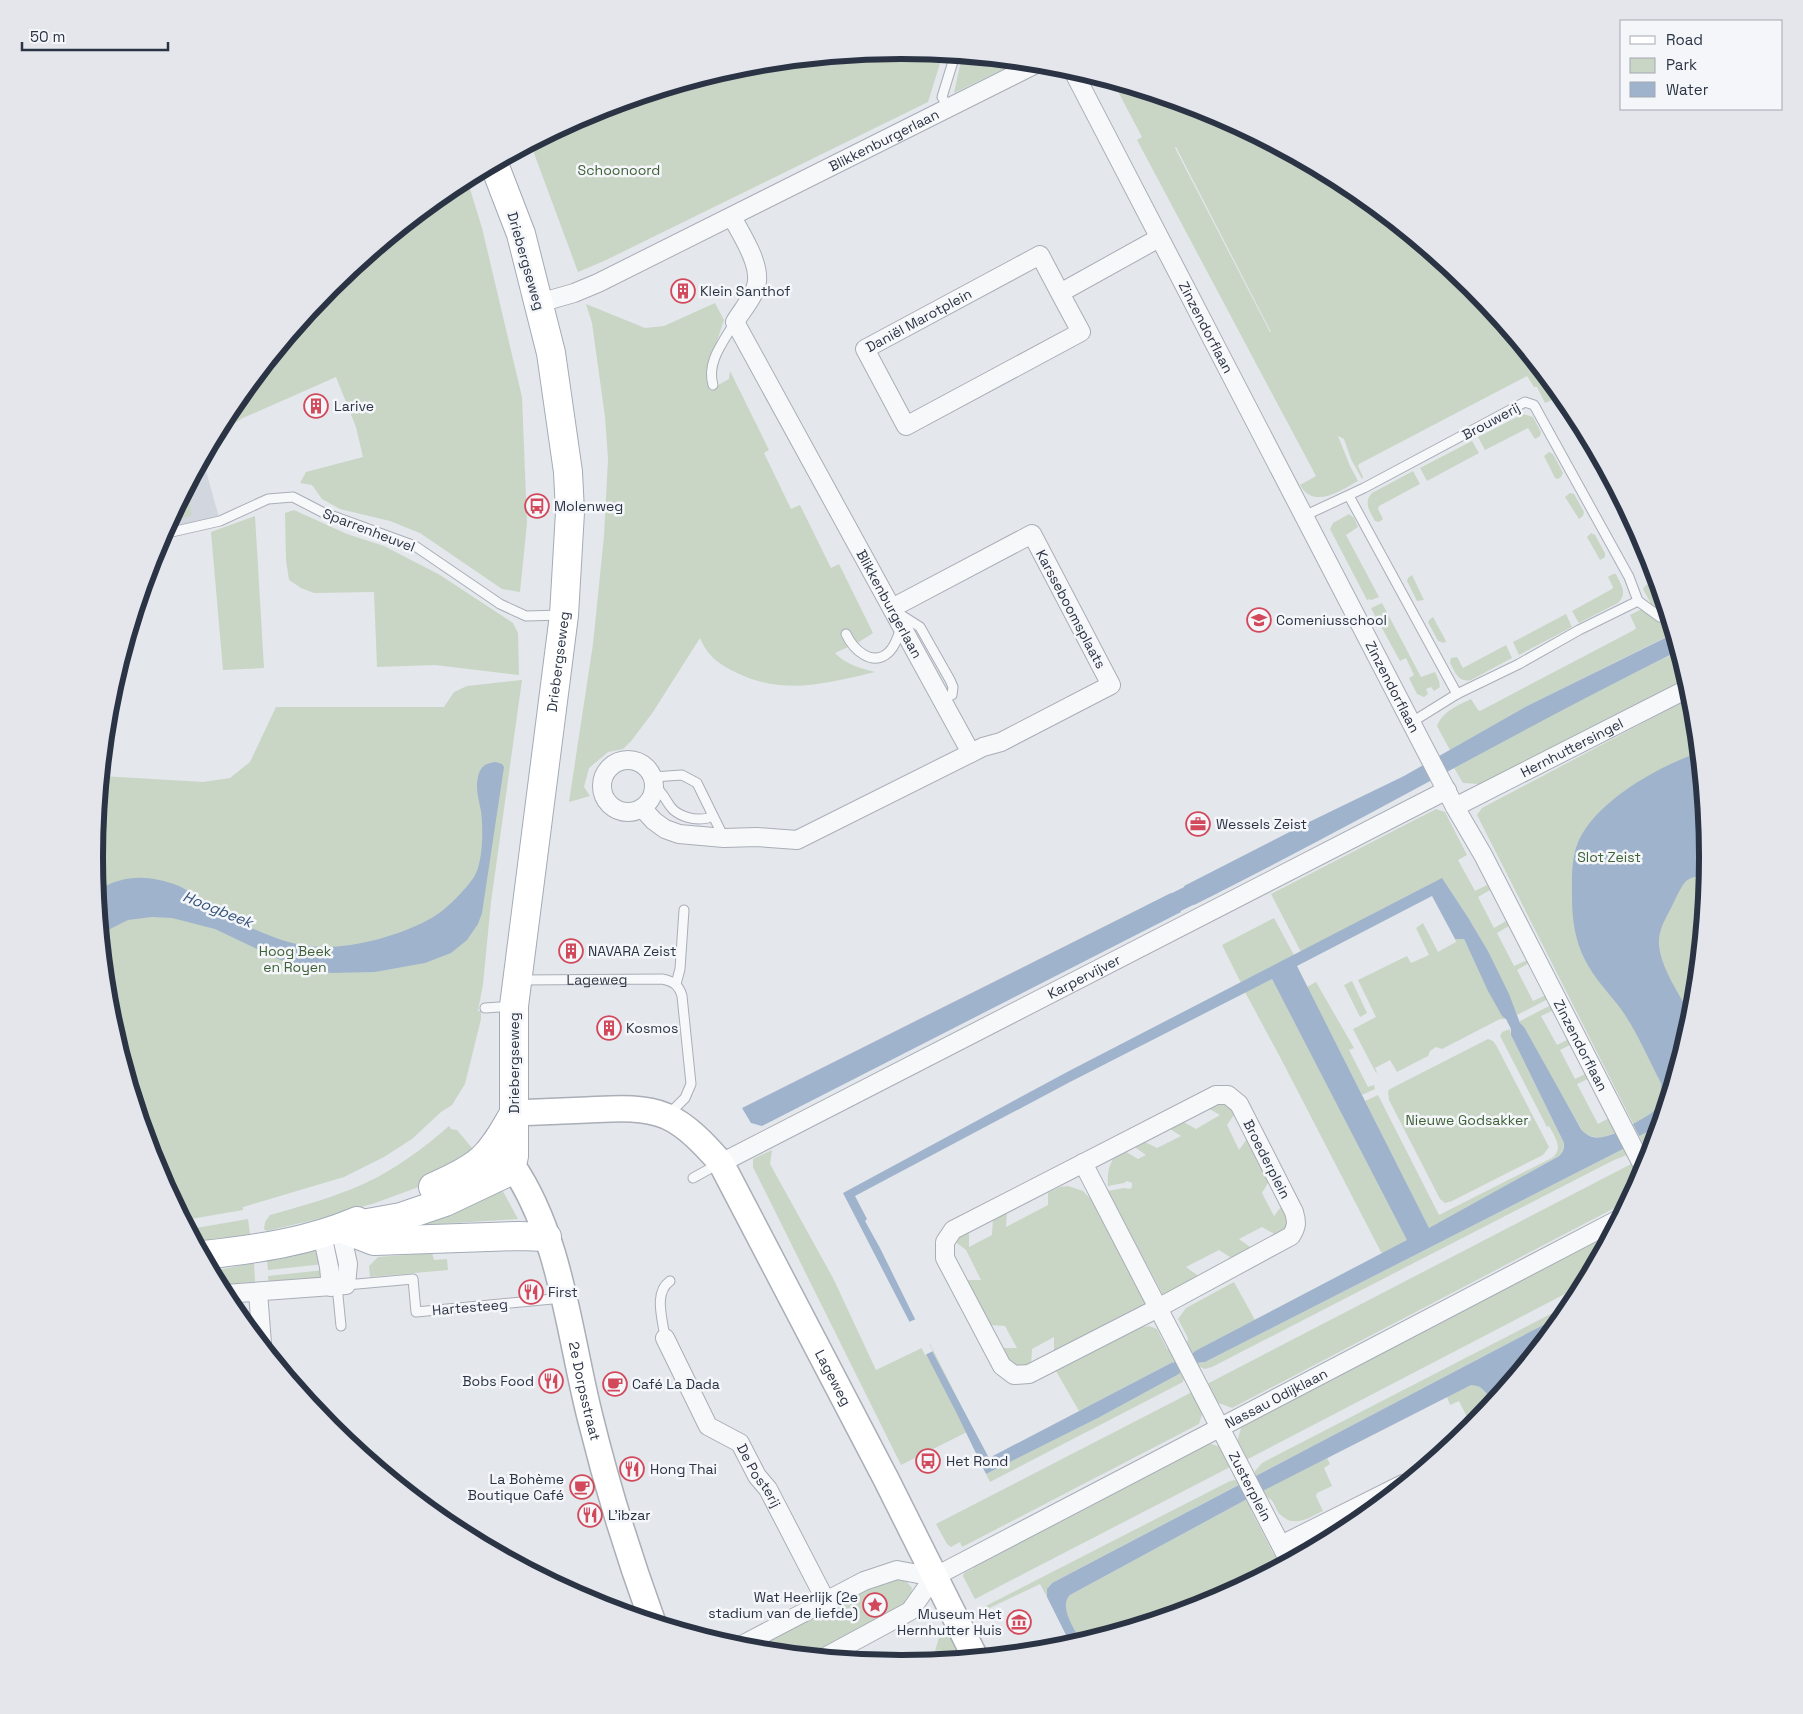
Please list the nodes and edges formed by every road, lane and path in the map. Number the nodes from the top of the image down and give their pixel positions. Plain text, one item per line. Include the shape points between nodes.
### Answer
1 (953, 60) edge
2 (1026, 69) edge
3 (1077, 79) edge
4 (948, 107) junction
5 (496, 170) edge
6 (732, 217) junction
7 (1160, 238) junction
8 (1060, 293) junction
9 (539, 303) junction
10 (736, 322) junction
11 (713, 385) dead end
12 (1349, 496) junction
13 (1304, 516) junction
14 (173, 532) edge
15 (1638, 601) junction
16 (892, 608) junction
17 (564, 615) junction
18 (1662, 617) edge
19 (901, 627) junction
20 (846, 634) dead end
21 (1682, 692) edge
22 (1457, 694) junction
23 (952, 695) dead end
24 (1412, 722) junction
25 (971, 753) junction
26 (654, 782) junction
27 (1445, 787) junction
28 (1455, 807) junction
29 (643, 809) junction
30 (708, 818) dead end
31 (724, 838) junction
32 (684, 910) dead end
33 (676, 984) junction
34 (516, 993) junction
35 (486, 1008) dead end
36 (514, 1113) junction
37 (667, 1116) junction
38 (1640, 1160) edge
39 (720, 1163) junction
40 (1083, 1163) junction
41 (512, 1165) junction
42 (693, 1178) dead end
43 (1610, 1224) edge
44 (331, 1231) junction
45 (548, 1237) junction
46 (209, 1254) edge
47 (670, 1280) dead end
48 (338, 1286) junction
49 (258, 1292) junction
50 (234, 1293) edge
51 (564, 1298) junction
52 (1158, 1308) junction
53 (341, 1326) dead end
54 (261, 1333) edge
55 (665, 1338) joint
56 (1220, 1428) junction
57 (1365, 1506) edge
58 (1285, 1553) edge
59 (934, 1577) junction
60 (826, 1601) junction
61 (650, 1614) edge
62 (750, 1641) edge
63 (832, 1652) edge
64 (972, 1652) edge

1 - 4 lane via 942,97
2 - 4 street, Blikkenburgerlaan
3 - 7 street, Zinzendorflaan
4 - 6 street, Blikkenburgerlaan
5 - 9 main road, Driebergseweg via 520,234
6 - 9 street, Blikkenburgerlaan via 598,283
6 - 10 street via 756,268 757,282
7 - 8 street
7 - 13 street, Zinzendorflaan
8 - 8 street, Daniël Marotplein via 1081,332 906,426 864,349 1040,254
9 - 17 main road, Driebergseweg via 551,353 568,472 570,534
10 - 11 lane via 713,361
10 - 16 street, Blikkenburgerlaan
12 - 13 lane, Brouwerij
12 - 15 lane, Brouwerij via 1526,402 1534,405 1629,577
12 - 22 lane
13 - 24 street, Zinzendorflaan
14 - 17 lane, Sparrenheuvel via 220,521 268,499 293,497 322,512 416,546 500,604 526,616
15 - 18 lane
15 - 22 lane
16 - 19 street, Blikkenburgerlaan
16 - 23 lane via 920,627 950,680
16 - 25 street, Karsseboomsplaats via 1032,534 1111,685 1001,742
17 - 34 main road, Driebergseweg
19 - 20 lane via 895,643 882,657 874,658 856,650
19 - 25 street, Blikkenburgerlaan
21 - 28 street, Hernhuttersingel
22 - 24 lane
24 - 27 street, Zinzendorflaan
25 - 31 street via 797,840
26 - 29 street via 654,795
26 - 29 street via 649,770 634,760 617,762 604,774 602,791 610,806 626,813
26 - 30 lane via 676,812 692,819
26 - 31 lane via 682,775 697,783
27 - 28 street, Zinzendorflaan
27 - 39 street, Karpervijver via 1191,922
28 - 38 street, Zinzendorflaan via 1483,855
29 - 31 street via 665,829 679,834
32 - 33 lane
33 - 34 lane, Lageweg via 662,979 628,979
33 - 37 lane via 682,996 691,1084 685,1098
34 - 35 lane, Lageweg
34 - 36 main road, Driebergseweg
36 - 37 main road, Lageweg via 626,1108
36 - 41 main road, Driebergseweg via 516,1146
36 - 44 main road via 493,1149 478,1164
37 - 39 main road, Lageweg via 708,1149
39 - 42 lane
39 - 59 main road, Lageweg
40 - 52 street
40 - 52 street, Broederplein via 1216,1095 1228,1095 1239,1104 1294,1212 1296,1229 1291,1236
40 - 52 street, Broederplein via 952,1230 945,1242 945,1258 1002,1366 1014,1375 1030,1374
41 - 44 main road via 504,1174 423,1210
41 - 45 main road, 2e Dorpsstraat
43 - 56 street, Nassau Odijklaan
44 - 45 main road via 374,1241
44 - 46 main road via 261,1248
44 - 48 street via 348,1264
45 - 51 main road, 2e Dorpsstraat
47 - 55 lane via 660,1297
48 - 49 street
48 - 51 lane, Hartesteeg via 413,1279 416,1312
48 - 53 lane
49 - 50 street
49 - 54 street
51 - 61 main road, 2e Dorpsstraat via 609,1492
52 - 56 street
55 - 60 street, De Posterij via 708,1426 740,1443 757,1476 768,1489
56 - 58 street, Zusterplein
56 - 59 street, Nassau Odijklaan
57 - 58 street, Zusterplein
59 - 60 street via 897,1570 864,1581
59 - 63 street via 910,1611
59 - 64 main road, Lageweg
60 - 62 street

